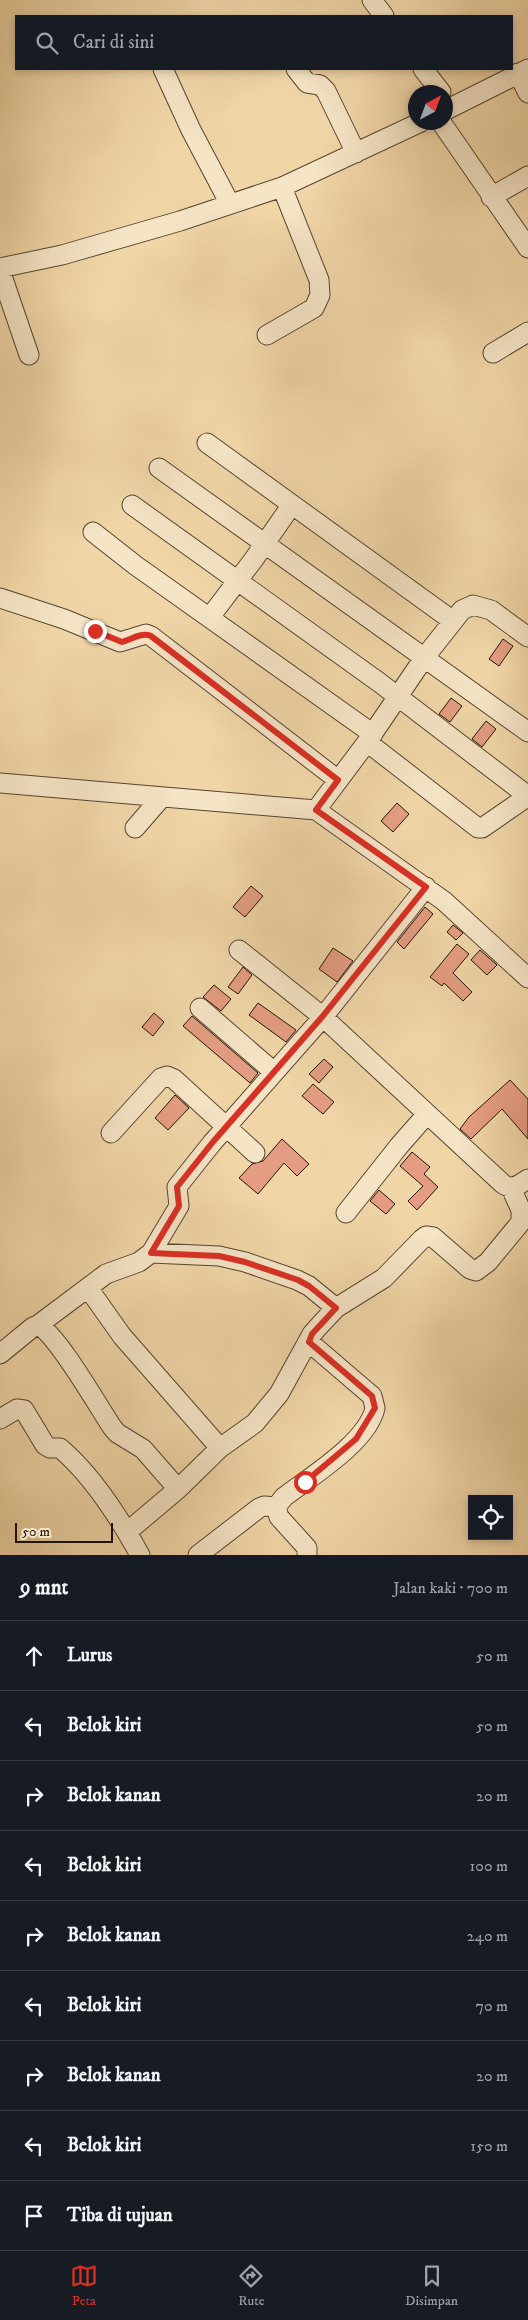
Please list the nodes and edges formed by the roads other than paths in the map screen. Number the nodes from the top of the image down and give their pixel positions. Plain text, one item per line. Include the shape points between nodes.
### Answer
1 (372, 0) edge
2 (383, 15) edge
3 (163, 70) edge
4 (297, 70) edge
5 (424, 70) edge
6 (523, 71) edge
7 (433, 85) edge
8 (528, 93) edge
9 (453, 102) edge
10 (453, 122) edge
11 (408, 128) edge
12 (356, 153) junction
13 (528, 176) edge
14 (282, 187) junction
15 (491, 197) junction
16 (230, 204) junction
17 (528, 248) edge
18 (0, 269) edge
19 (528, 333) edge
20 (267, 335) dead end
21 (493, 353) dead end
22 (29, 355) dead end
23 (207, 443) dead end
24 (159, 468) dead end
25 (132, 505) dead end
26 (291, 506) junction
27 (93, 532) dead end
28 (265, 544) junction
29 (238, 581) junction
30 (0, 598) edge
31 (210, 617) junction
32 (453, 621) junction
33 (528, 637) edge
34 (424, 658) junction
35 (397, 697) junction
36 (528, 732) edge
37 (370, 738) junction
38 (338, 780) junction
39 (0, 783) edge
40 (528, 796) edge
41 (161, 798) junction
42 (316, 810) junction
43 (135, 828) dead end
44 (426, 887) junction
45 (239, 950) dead end
46 (528, 978) edge
47 (200, 1008) dead end
48 (322, 1017) junction
49 (274, 1072) junction
50 (427, 1114) junction
51 (226, 1127) junction
52 (111, 1133) dead end
53 (256, 1153) dead end
54 (528, 1179) edge
55 (511, 1188) junction
56 (346, 1213) dead end
57 (151, 1253) junction
58 (88, 1288) junction
59 (336, 1308) junction
60 (38, 1325) junction
61 (309, 1342) junction
62 (0, 1354) edge
63 (0, 1419) edge
64 (220, 1448) junction
65 (178, 1489) junction
66 (276, 1507) junction
67 (127, 1532) junction
68 (140, 1555) edge
69 (198, 1555) edge
70 (308, 1555) edge

1 - 2 street
3 - 16 street
4 - 12 street via 307,83 320,85 326,90
5 - 7 street
6 - 8 street
6 - 9 street
10 - 15 street
11 - 12 street
12 - 14 street
13 - 15 street
14 - 16 street
14 - 20 street via 319,280 320,294 314,308
15 - 17 street
16 - 18 street via 180,221
18 - 22 street
19 - 21 street
23 - 26 street
24 - 28 street
25 - 29 street
26 - 28 street
26 - 32 street
27 - 31 street
28 - 29 street
28 - 34 street
29 - 31 street
29 - 35 street
30 - 38 street via 64,618 120,642 146,634 151,636
31 - 37 street
32 - 33 street via 462,610 473,605 491,610
32 - 34 street
34 - 35 street
34 - 36 street
35 - 37 street
35 - 40 street
37 - 38 street
37 - 40 street via 478,828 483,828
38 - 42 street
39 - 41 street
41 - 42 street
41 - 43 street
42 - 44 street
44 - 46 street
44 - 48 street
45 - 48 street
47 - 49 street
48 - 49 street
48 - 50 street
49 - 51 street
50 - 55 street via 490,1174
50 - 56 street
51 - 52 street via 167,1076 161,1078
51 - 53 street
51 - 57 street via 177,1187 179,1206
54 - 55 street
55 - 59 street via 521,1210 521,1222 480,1268 470,1269 433,1237 426,1236 384,1278
57 - 58 street via 139,1262 106,1274
57 - 59 street via 219,1256 245,1262 298,1280
58 - 60 street
58 - 64 street via 122,1336
59 - 61 street via 312,1334
60 - 62 street
60 - 65 street via 44,1328 67,1358 117,1433 143,1449
61 - 64 street via 267,1409 243,1433
61 - 66 street via 372,1396 375,1408 363,1430 349,1446
63 - 67 street via 17,1409 24,1410 45,1445 60,1448 88,1476
64 - 65 street
65 - 67 street
66 - 69 street via 259,1508
66 - 70 street via 279,1517 307,1548
67 - 68 street

